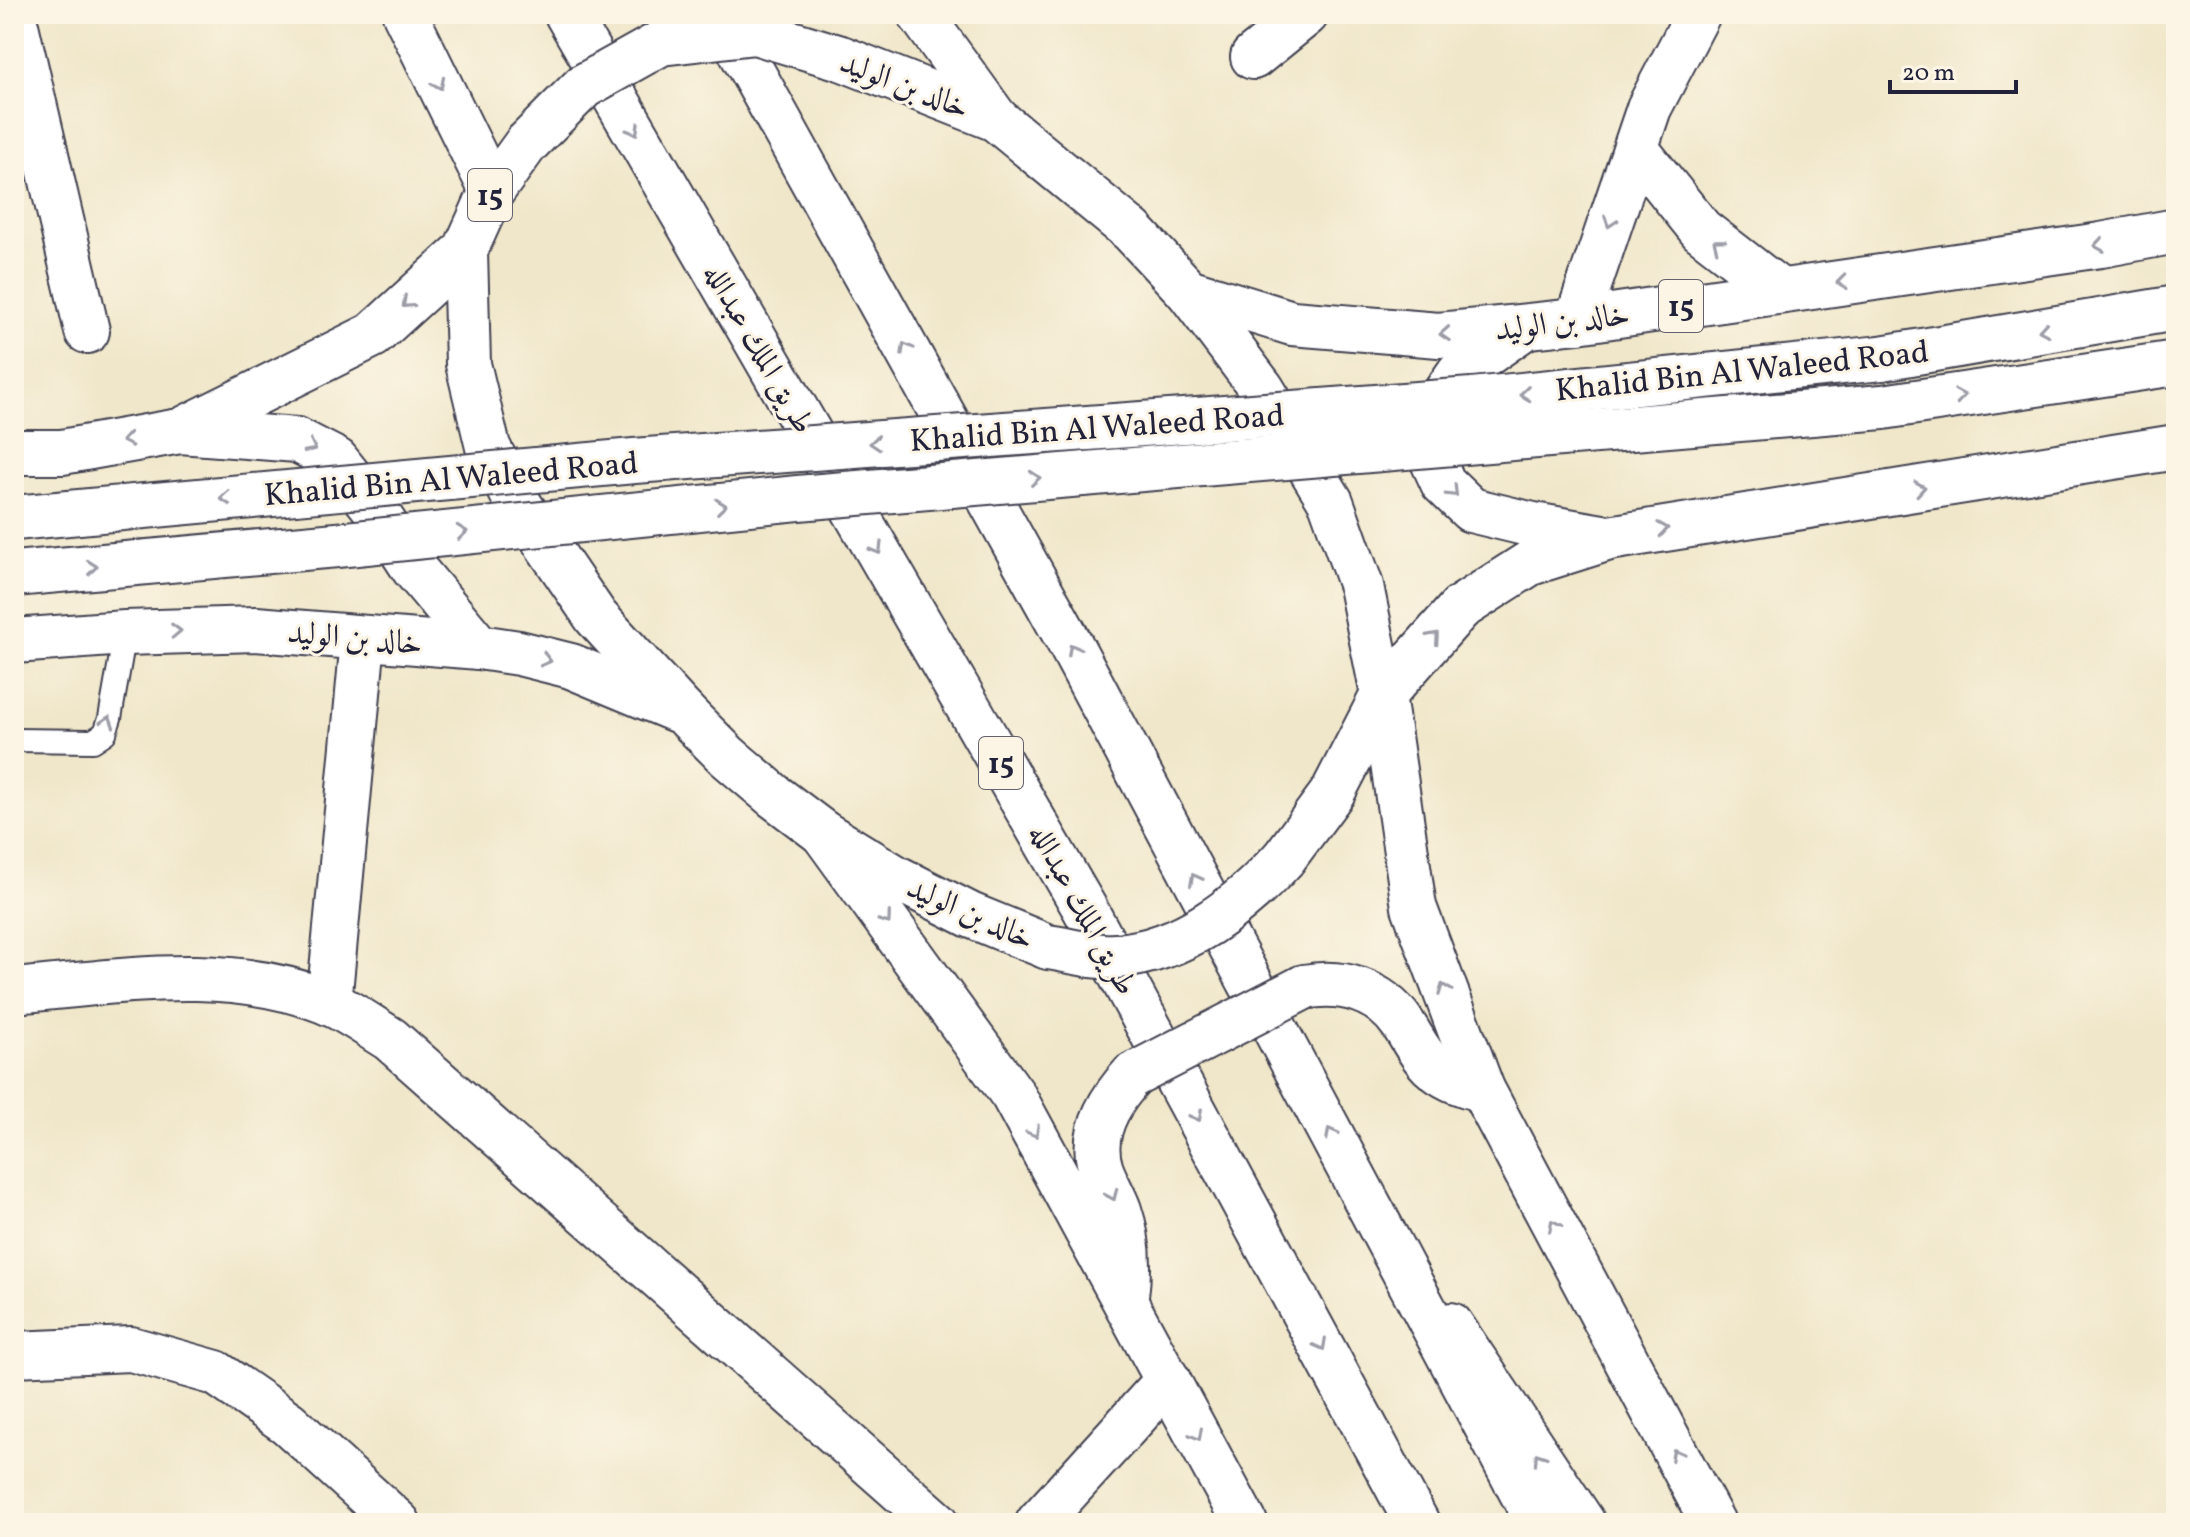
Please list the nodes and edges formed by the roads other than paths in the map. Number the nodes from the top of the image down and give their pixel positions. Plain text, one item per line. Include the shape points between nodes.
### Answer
1 (405, 14) edge
2 (567, 14) edge
3 (720, 14) edge
4 (920, 14) edge
5 (1306, 14) edge
6 (1698, 14) edge
7 (14, 17) edge
8 (1253, 57) dead end
9 (996, 119) junction
10 (1636, 149) junction
11 (492, 191) junction
12 (2176, 231) edge
13 (465, 251) junction
14 (1188, 291) junction
15 (1780, 291) junction
16 (2176, 308) edge
17 (1577, 321) junction
18 (1528, 326) junction
19 (87, 331) dead end
20 (2176, 363) edge
21 (180, 431) junction
22 (2176, 447) edge
23 (14, 452) edge
24 (14, 518) edge
25 (1609, 538) junction
26 (14, 574) edge
27 (125, 633) junction
28 (363, 640) junction
29 (14, 641) edge
30 (479, 647) junction
31 (1383, 695) junction
32 (684, 713) junction
33 (14, 740) edge
34 (823, 833) junction
35 (14, 991) edge
36 (329, 1003) junction
37 (1482, 1089) junction
38 (1362, 1192) junction
39 (1125, 1301) junction
40 (14, 1354) edge
41 (1168, 1380) junction
42 (398, 1523) edge
43 (937, 1523) edge
44 (1038, 1523) edge
45 (1245, 1523) edge
46 (1417, 1523) edge
47 (1538, 1523) edge
48 (1583, 1523) edge
49 (1713, 1523) edge

1 -> 11 main road
2 -> 46 main road, طريق الملك عبدالله / 15 via 1085,909
38 -> 3 main road via 1068,640
4 - 9 main road
5 - 8 main road
6 - 10 main road via 1649,108
7 - 19 main road
9 - 11 main road, خالد بن الوليد / 15, bridge via 841,58 755,32 661,43 584,86 526,144
9 - 14 main road, خالد بن الوليد / 15 via 1132,231
15 -> 10 main road via 1701,230
10 -> 17 main road
11 - 13 main road, خالد بن الوليد / 15
12 -> 15 main road, خالد بن الوليد / 15
13 -> 21 main road, خالد بن الوليد via 373,335
13 - 32 main road, خالد بن الوليد / 15 via 468,364 488,447 513,495 596,617
18 -> 14 main road, خالد بن الوليد / 15 via 1439,335 1292,323
14 - 31 main road, خالد بن الوليد / 15 via 1262,389 1331,502 1361,586
15 - 17 main road, خالد بن الوليد / 15
16 -> 24 main road, Khalid Bin Al Waleed Road, bridge via 1881,358 1472,400 634,461
17 - 18 main road, خالد بن الوليد / 15
18 -> 25 main road, 15 via 1459,373 1430,415 1431,457 1443,483 1471,510
26 -> 20 main road, Khalid Bin Al Waleed Road, bridge via 813,496 1883,407
21 -> 23 main road, خالد بن الوليد via 62,452
21 -> 30 main road via 297,440 336,460 414,569
25 -> 22 main road, خالد بن الوليد / 15
31 -> 25 main road, خالد بن الوليد / 15 via 1460,608 1530,563
27 -> 28 main road, خالد بن الوليد via 256,629
27 - 29 main road, خالد بن الوليد
33 -> 27 lane via 93,741 105,733
28 - 30 main road, خالد بن الوليد
28 - 36 main road
30 -> 32 main road, خالد بن الوليد via 571,666
31 - 34 main road, خالد بن الوليد / 15, bridge via 1333,792 1284,858 1237,905 1148,949 1115,956 1048,947 907,884
37 -> 31 main road via 1414,907
32 - 34 main road, خالد بن الوليد / 15 via 727,756
34 -> 39 main road via 1013,1095
35 - 36 main road via 198,976 269,984
36 - 43 main road via 390,1039
37 -> 39 main road, bridge via 1447,1078 1433,1067 1403,1023 1377,999 1361,990 1323,983 1304,987 1133,1075 1108,1108 1096,1147 1126,1239
49 -> 37 main road
38 - 47 main road
48 -> 38 main road
39 - 41 main road
40 - 42 main road via 131,1349 216,1373 288,1423
41 - 44 main road
41 -> 45 main road

